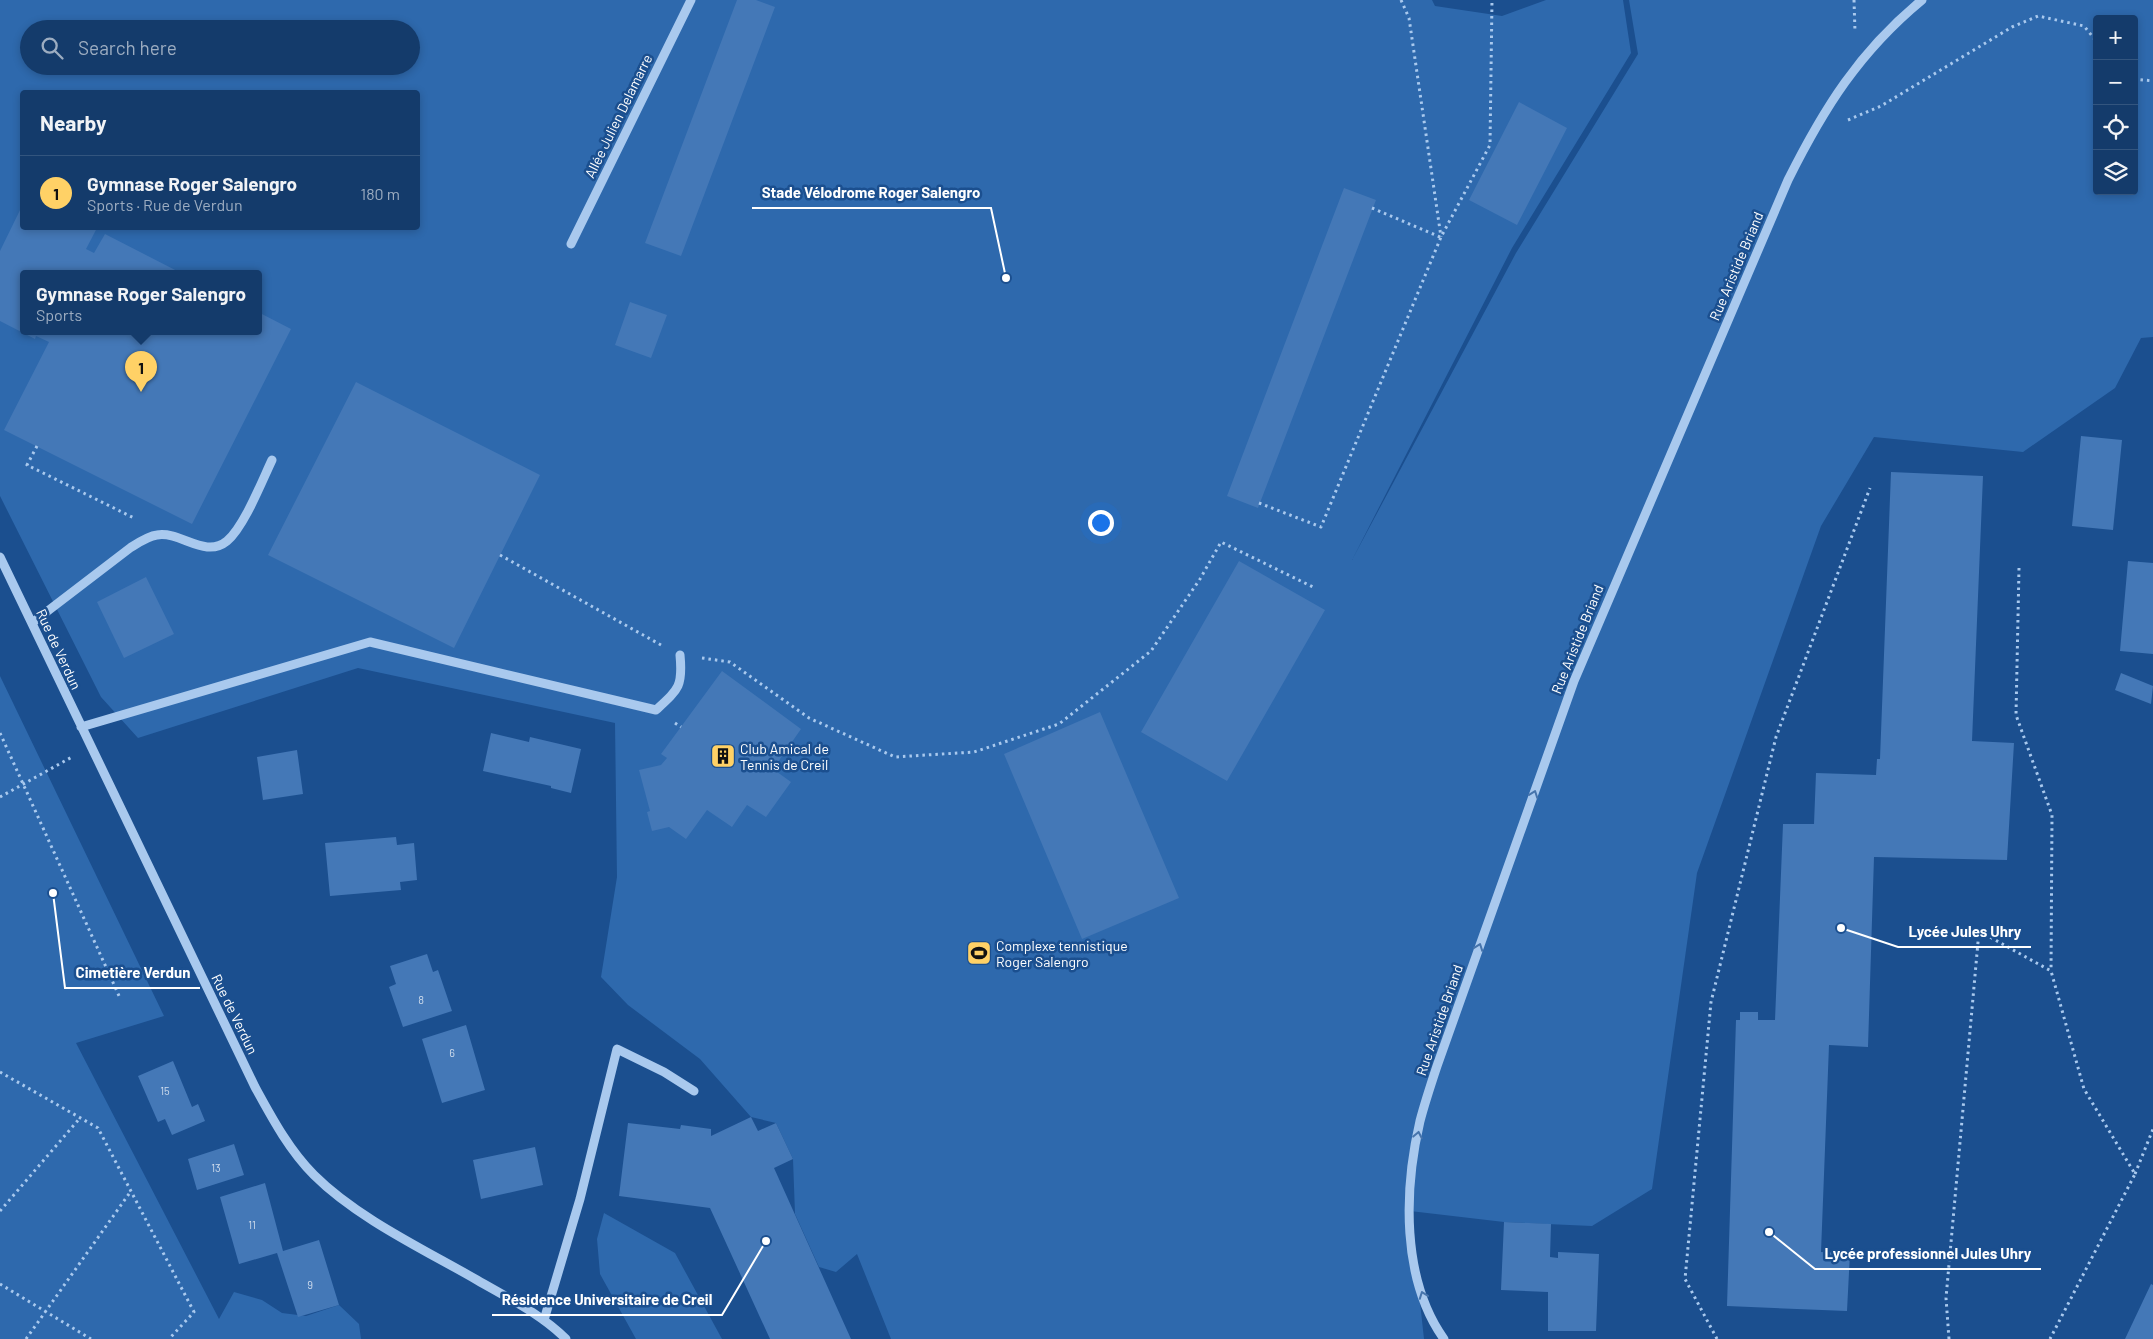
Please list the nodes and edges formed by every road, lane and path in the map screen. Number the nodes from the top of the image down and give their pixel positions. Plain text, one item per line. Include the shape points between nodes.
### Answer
1 (691, 0) edge
2 (1401, 0) edge
3 (1492, 0) edge
4 (1922, 0) edge
5 (2093, 37) edge
6 (2138, 79) edge
7 (2153, 81) edge
8 (1847, 121) dead end
9 (1372, 208) dead end
10 (1441, 237) junction
11 (571, 244) dead end
12 (37, 446) dead end
13 (272, 460) dead end
14 (1870, 488) dead end
15 (1259, 503) dead end
16 (171, 536) junction
17 (500, 555) dead end
18 (0, 557) edge
19 (2019, 568) dead end
20 (1313, 587) dead end
21 (32, 623) junction
22 (680, 655) junction
23 (81, 727) junction
24 (0, 733) edge
25 (91, 748) junction
26 (23, 784) junction
27 (0, 797) edge
28 (2051, 971) junction
29 (120, 998) dead end
30 (0, 1072) edge
31 (694, 1091) dead end
32 (80, 1118) junction
33 (2153, 1130) edge
34 (2135, 1174) junction
35 (131, 1192) junction
36 (0, 1211) edge
37 (0, 1284) edge
38 (45, 1312) junction
39 (544, 1320) junction
40 (26, 1339) edge
41 (91, 1339) edge
42 (169, 1339) edge
43 (566, 1339) edge
44 (1444, 1339) edge
45 (1717, 1339) edge
46 (1949, 1339) edge
47 (2050, 1339) edge

1 - 11 street, Allée Julien Delamarre
2 - 10 path via 1409,18
3 - 10 path via 1490,145
44 -> 4 street, Rue Aristide Briand via 1416,1271 1410,1211 1420,1121 1574,681 1804,148 1856,68 1879,40
5 - 8 path via 2084,26 2038,16 2012,27 1881,106
6 - 7 path
9 - 10 path
10 - 15 path via 1321,528
12 - 16 path via 27,465
13 - 16 street via 244,515 227,540 207,547
14 - 45 path via 1776,737 1711,1002 1685,1279
16 - 21 street via 157,535 130,548
17 - 22 path
18 - 21 street, Rue de Verdun
19 - 28 path via 2016,715 2052,815
20 - 22 path via 1221,542 1151,651 1059,724 974,752 895,757 809,718 730,662
21 - 23 street, Rue de Verdun
22 - 23 street via 682,678 672,695 656,710 370,642
23 - 25 street, Rue de Verdun
24 - 26 path
25 - 26 path
25 - 39 street, Rue de Verdun via 254,1087 299,1159 330,1190 370,1217
26 - 27 path
26 - 29 path
28 - 34 path via 2084,1089
28 - 46 path via 1979,931 1946,1298
30 - 32 path
31 - 39 street via 617,1049 580,1199
32 - 35 path via 98,1128
32 - 36 path
33 - 34 path
34 - 47 path
35 - 38 path
35 - 42 path via 194,1312
37 - 38 path
38 - 40 path
38 - 41 path
39 - 43 street, Rue de Verdun

